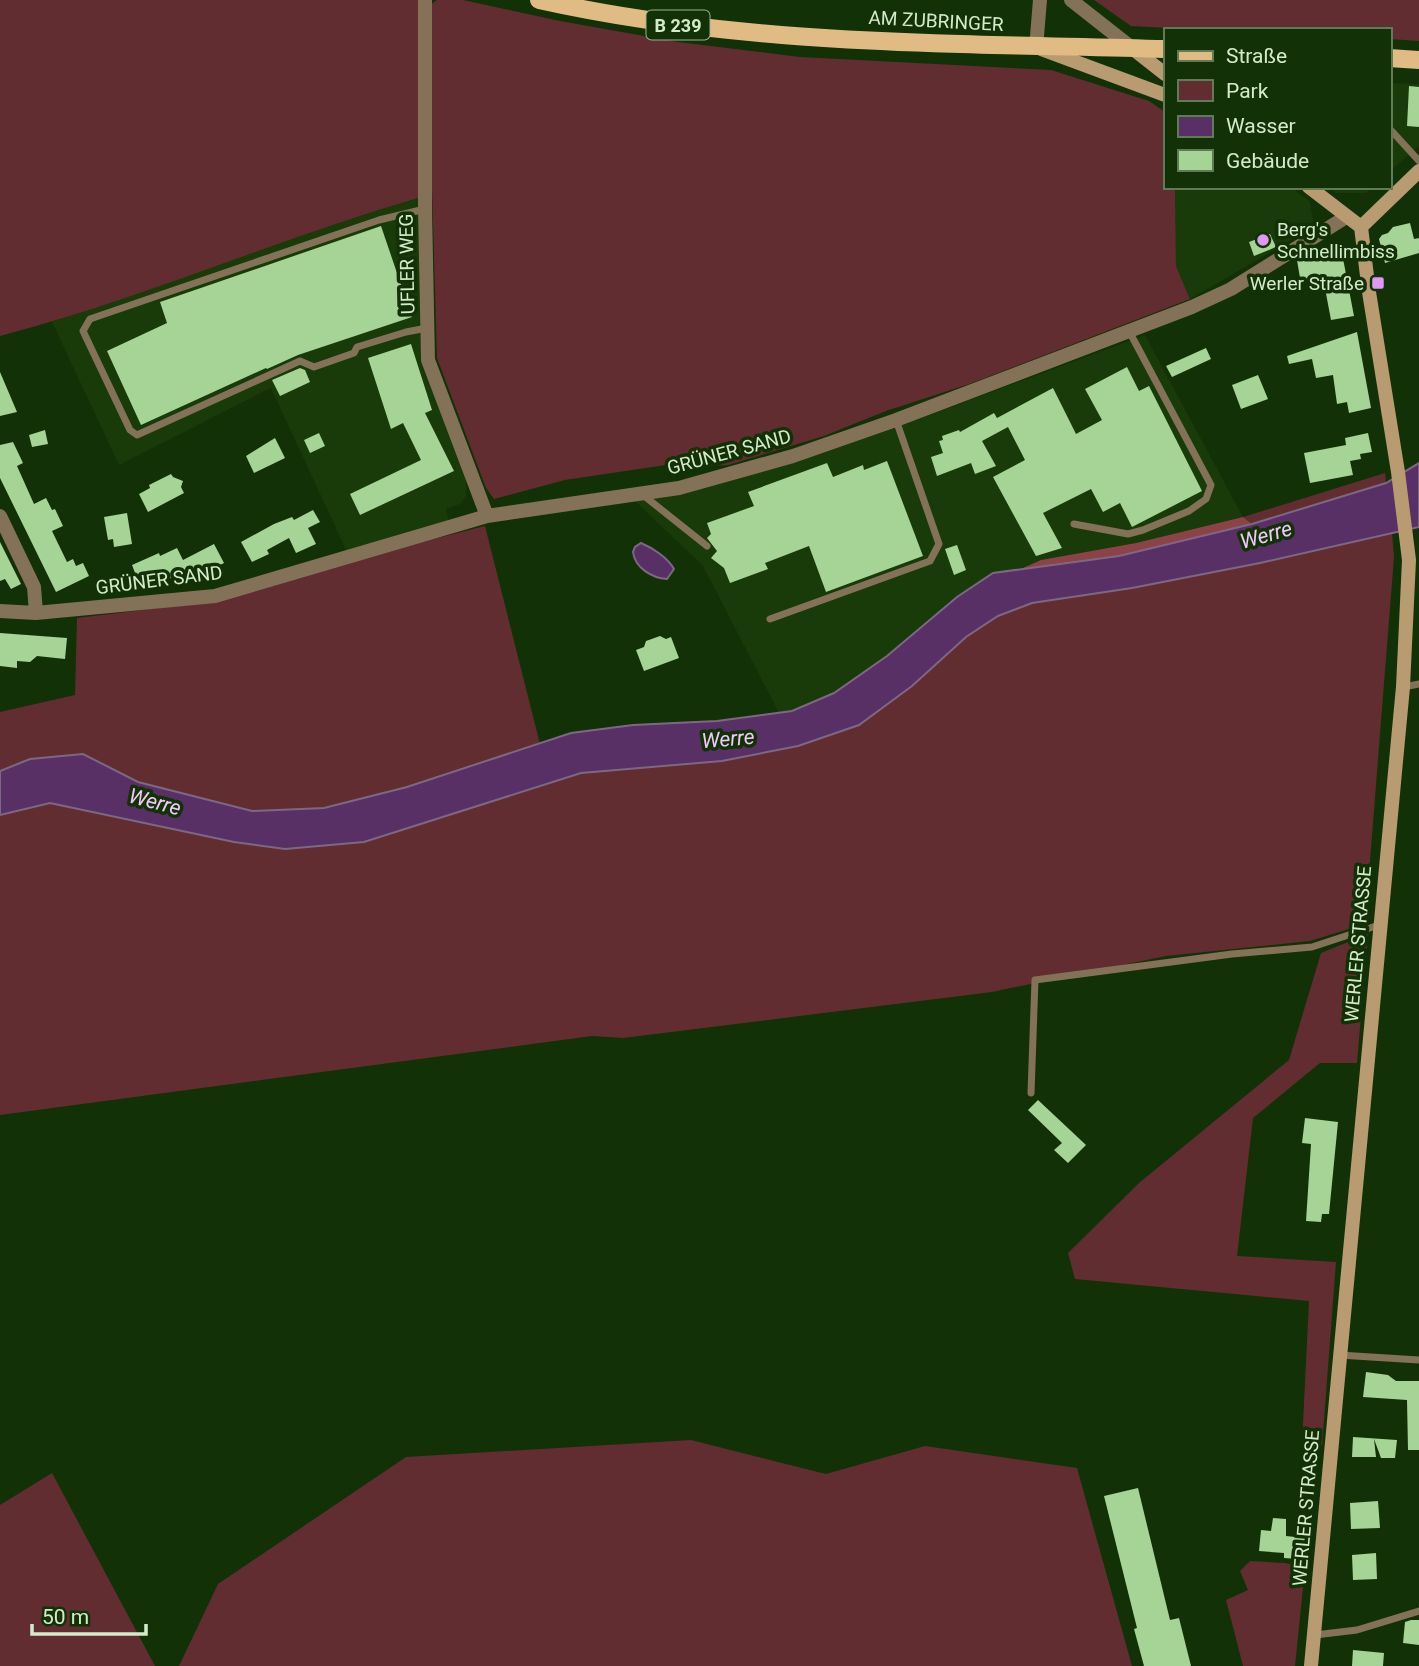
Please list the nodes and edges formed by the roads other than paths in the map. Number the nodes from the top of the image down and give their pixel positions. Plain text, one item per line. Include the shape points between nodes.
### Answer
1 (425, 0) edge
2 (539, 0) edge
3 (1040, 0) edge
4 (1071, 0) edge
5 (1036, 48) junction
6 (1132, 48) junction
7 (1164, 49) edge
8 (1391, 58) edge
9 (1419, 60) edge
10 (1164, 73) edge
11 (1164, 95) edge
12 (1391, 130) edge
13 (1419, 161) edge
14 (1419, 171) edge
15 (1311, 189) edge
16 (425, 209) junction
17 (1346, 217) junction
18 (1361, 227) junction
19 (428, 328) junction
20 (1129, 331) junction
21 (897, 420) junction
22 (639, 492) junction
23 (0, 516) edge
24 (487, 516) junction
25 (1074, 524) dead end
26 (707, 546) dead end
27 (0, 611) edge
28 (36, 613) junction
29 (770, 619) dead end
30 (1419, 684) edge
31 (1403, 687) junction
32 (1379, 925) junction
33 (1031, 1093) dead end
34 (1339, 1355) junction
35 (1419, 1360) edge
36 (1419, 1611) edge
37 (1315, 1634) junction
38 (1311, 1666) edge

1 - 16 street, UFLER WEG
2 - 5 main road, AM ZUBRINGER / B 239 via 705,29
3 - 5 street
4 - 6 street
5 - 6 main road, AM ZUBRINGER / B 239
5 - 11 main road
6 - 7 main road, AM ZUBRINGER / B 239
6 - 10 main road
8 - 9 main road
12 - 13 lane
14 - 18 main road
15 - 17 main road
16 - 19 street, UFLER WEG
16 - 19 lane via 379,220 90,319 83,331 130,430 137,435 300,361 314,366 354,353 357,347
17 - 18 main road
17 - 20 street, GRÜNER SAND via 1231,289
18 - 31 main road, WERLER STRASSE via 1409,560
19 - 24 street, UFLER WEG via 428,360
20 - 21 street, GRÜNER SAND
20 - 25 lane via 1211,485 1206,499 1189,511 1143,530 1128,534
21 - 22 street, GRÜNER SAND via 679,488
21 - 29 lane via 939,544 930,561
22 - 24 street, GRÜNER SAND
22 - 26 lane
23 - 28 street via 34,587
24 - 28 street, GRÜNER SAND via 215,596
27 - 28 street, GRÜNER SAND
30 - 31 lane
31 - 32 main road, WERLER STRASSE
32 - 33 lane via 1312,947 1035,980
32 - 34 main road, WERLER STRASSE
34 - 35 lane
34 - 37 main road, WERLER STRASSE
36 - 37 lane via 1357,1630
37 - 38 main road, WERLER STRASSE

